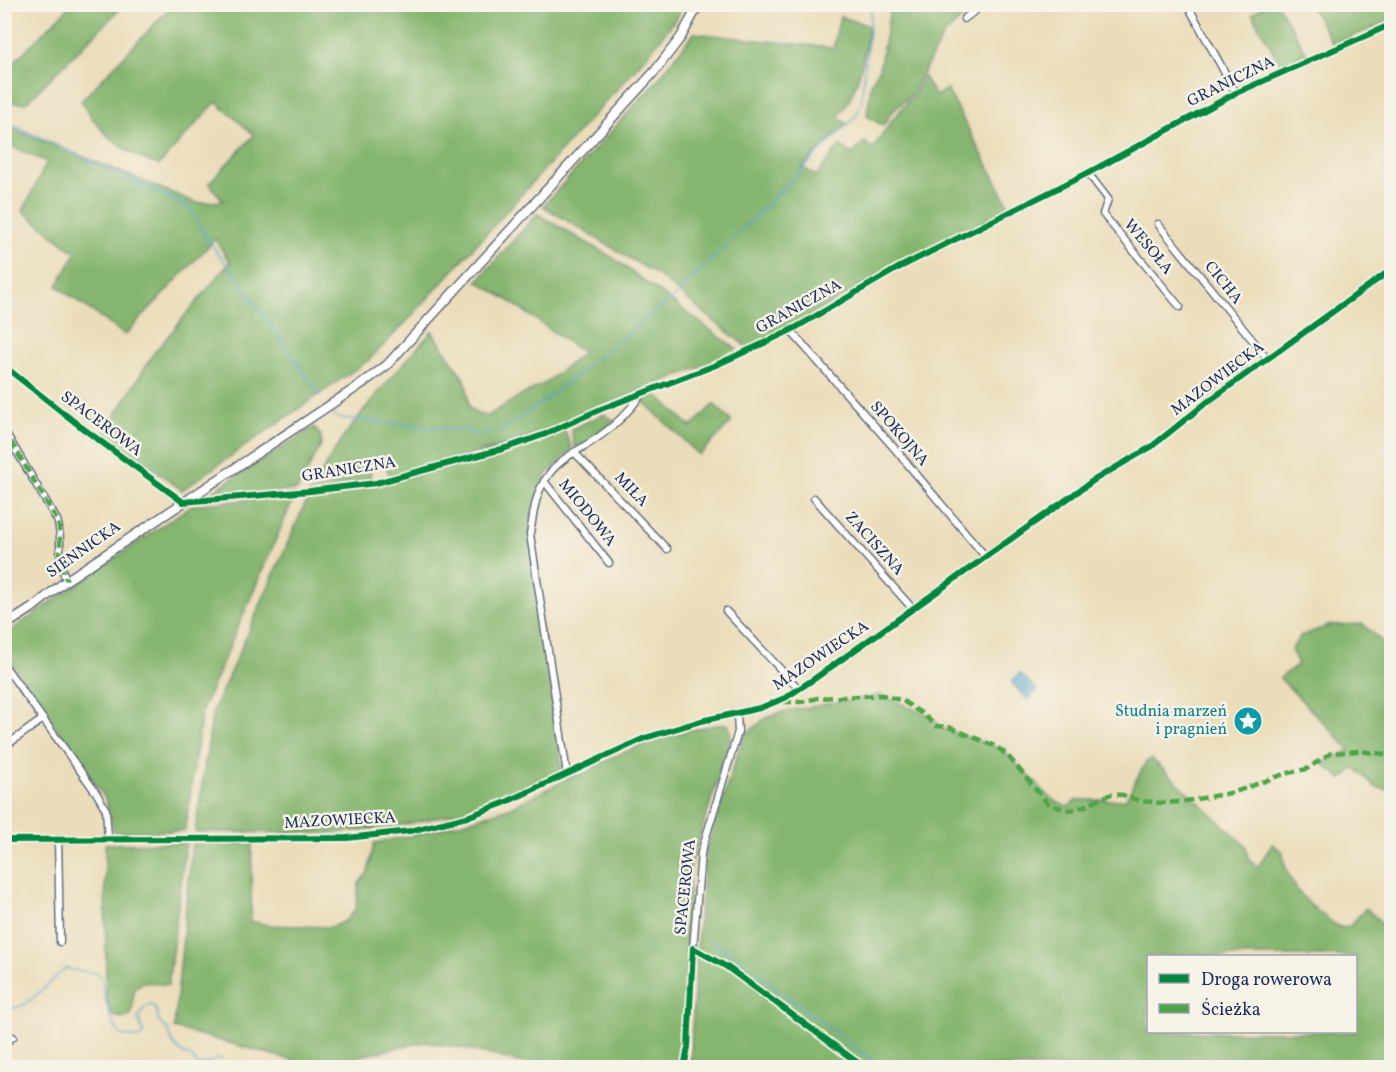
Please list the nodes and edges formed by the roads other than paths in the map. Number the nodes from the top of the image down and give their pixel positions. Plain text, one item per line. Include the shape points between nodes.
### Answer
1 (699, 4) edge
2 (984, 4) edge
3 (1187, 4) edge
4 (964, 19) dead end
5 (1392, 24) edge
6 (1236, 93) junction
7 (1088, 173) junction
8 (1158, 225) dead end
9 (1392, 269) edge
10 (1180, 307) dead end
11 (790, 330) junction
12 (1267, 358) junction
13 (4, 366) edge
14 (642, 392) junction
15 (4, 430) edge
16 (574, 452) junction
17 (544, 481) junction
18 (814, 498) dead end
19 (183, 502) junction
20 (667, 549) dead end
21 (985, 556) junction
22 (609, 562) dead end
23 (67, 579) junction
24 (912, 608) junction
25 (726, 611) dead end
26 (4, 626) edge
27 (4, 665) edge
28 (799, 689) junction
29 (737, 714) junction
30 (43, 719) junction
31 (4, 747) edge
32 (567, 774) junction
33 (108, 838) junction
34 (58, 839) junction
35 (4, 840) edge
36 (60, 942) dead end
37 (12, 1037) dead end
38 (4, 1044) edge
39 (684, 1068) edge

1 - 19 main road, SIENNICKA via 662,61 387,365
2 - 4 street
3 - 6 street
5 - 6 street, GRANICZNA
6 - 7 street, GRANICZNA
7 - 10 street, WESOŁA via 1108,199 1103,214
7 - 11 street, GRANICZNA via 898,268
8 - 12 street, CICHA
9 - 12 street, MAZOWIECKA
11 - 14 street, GRANICZNA via 716,365
11 - 21 street, SPOKOJNA
12 - 21 street, MAZOWIECKA via 1151,447 1094,480
13 - 19 street, SPACEROWA
14 - 16 street via 609,428
14 - 19 street, GRANICZNA via 506,448 376,483
15 - 23 street via 57,520 61,571
16 - 17 street via 557,464
16 - 20 street, MIŁA
17 - 22 street, MIODOWA
17 - 32 street via 530,534
18 - 24 street, ZACISZNA
19 - 23 main road, SIENNICKA
21 - 24 street, MAZOWIECKA
23 - 26 main road, SIENNICKA
24 - 28 street, MAZOWIECKA
25 - 28 street
27 - 30 street
28 - 29 street, MAZOWIECKA via 774,703
29 - 32 street, MAZOWIECKA via 645,738
29 - 39 street, SPACEROWA via 738,732 701,854
30 - 31 street
30 - 33 street via 106,810
32 - 33 street, MAZOWIECKA via 486,810 410,831 347,838
33 - 34 street, MAZOWIECKA
34 - 35 street, MAZOWIECKA
34 - 36 street
37 - 38 street

